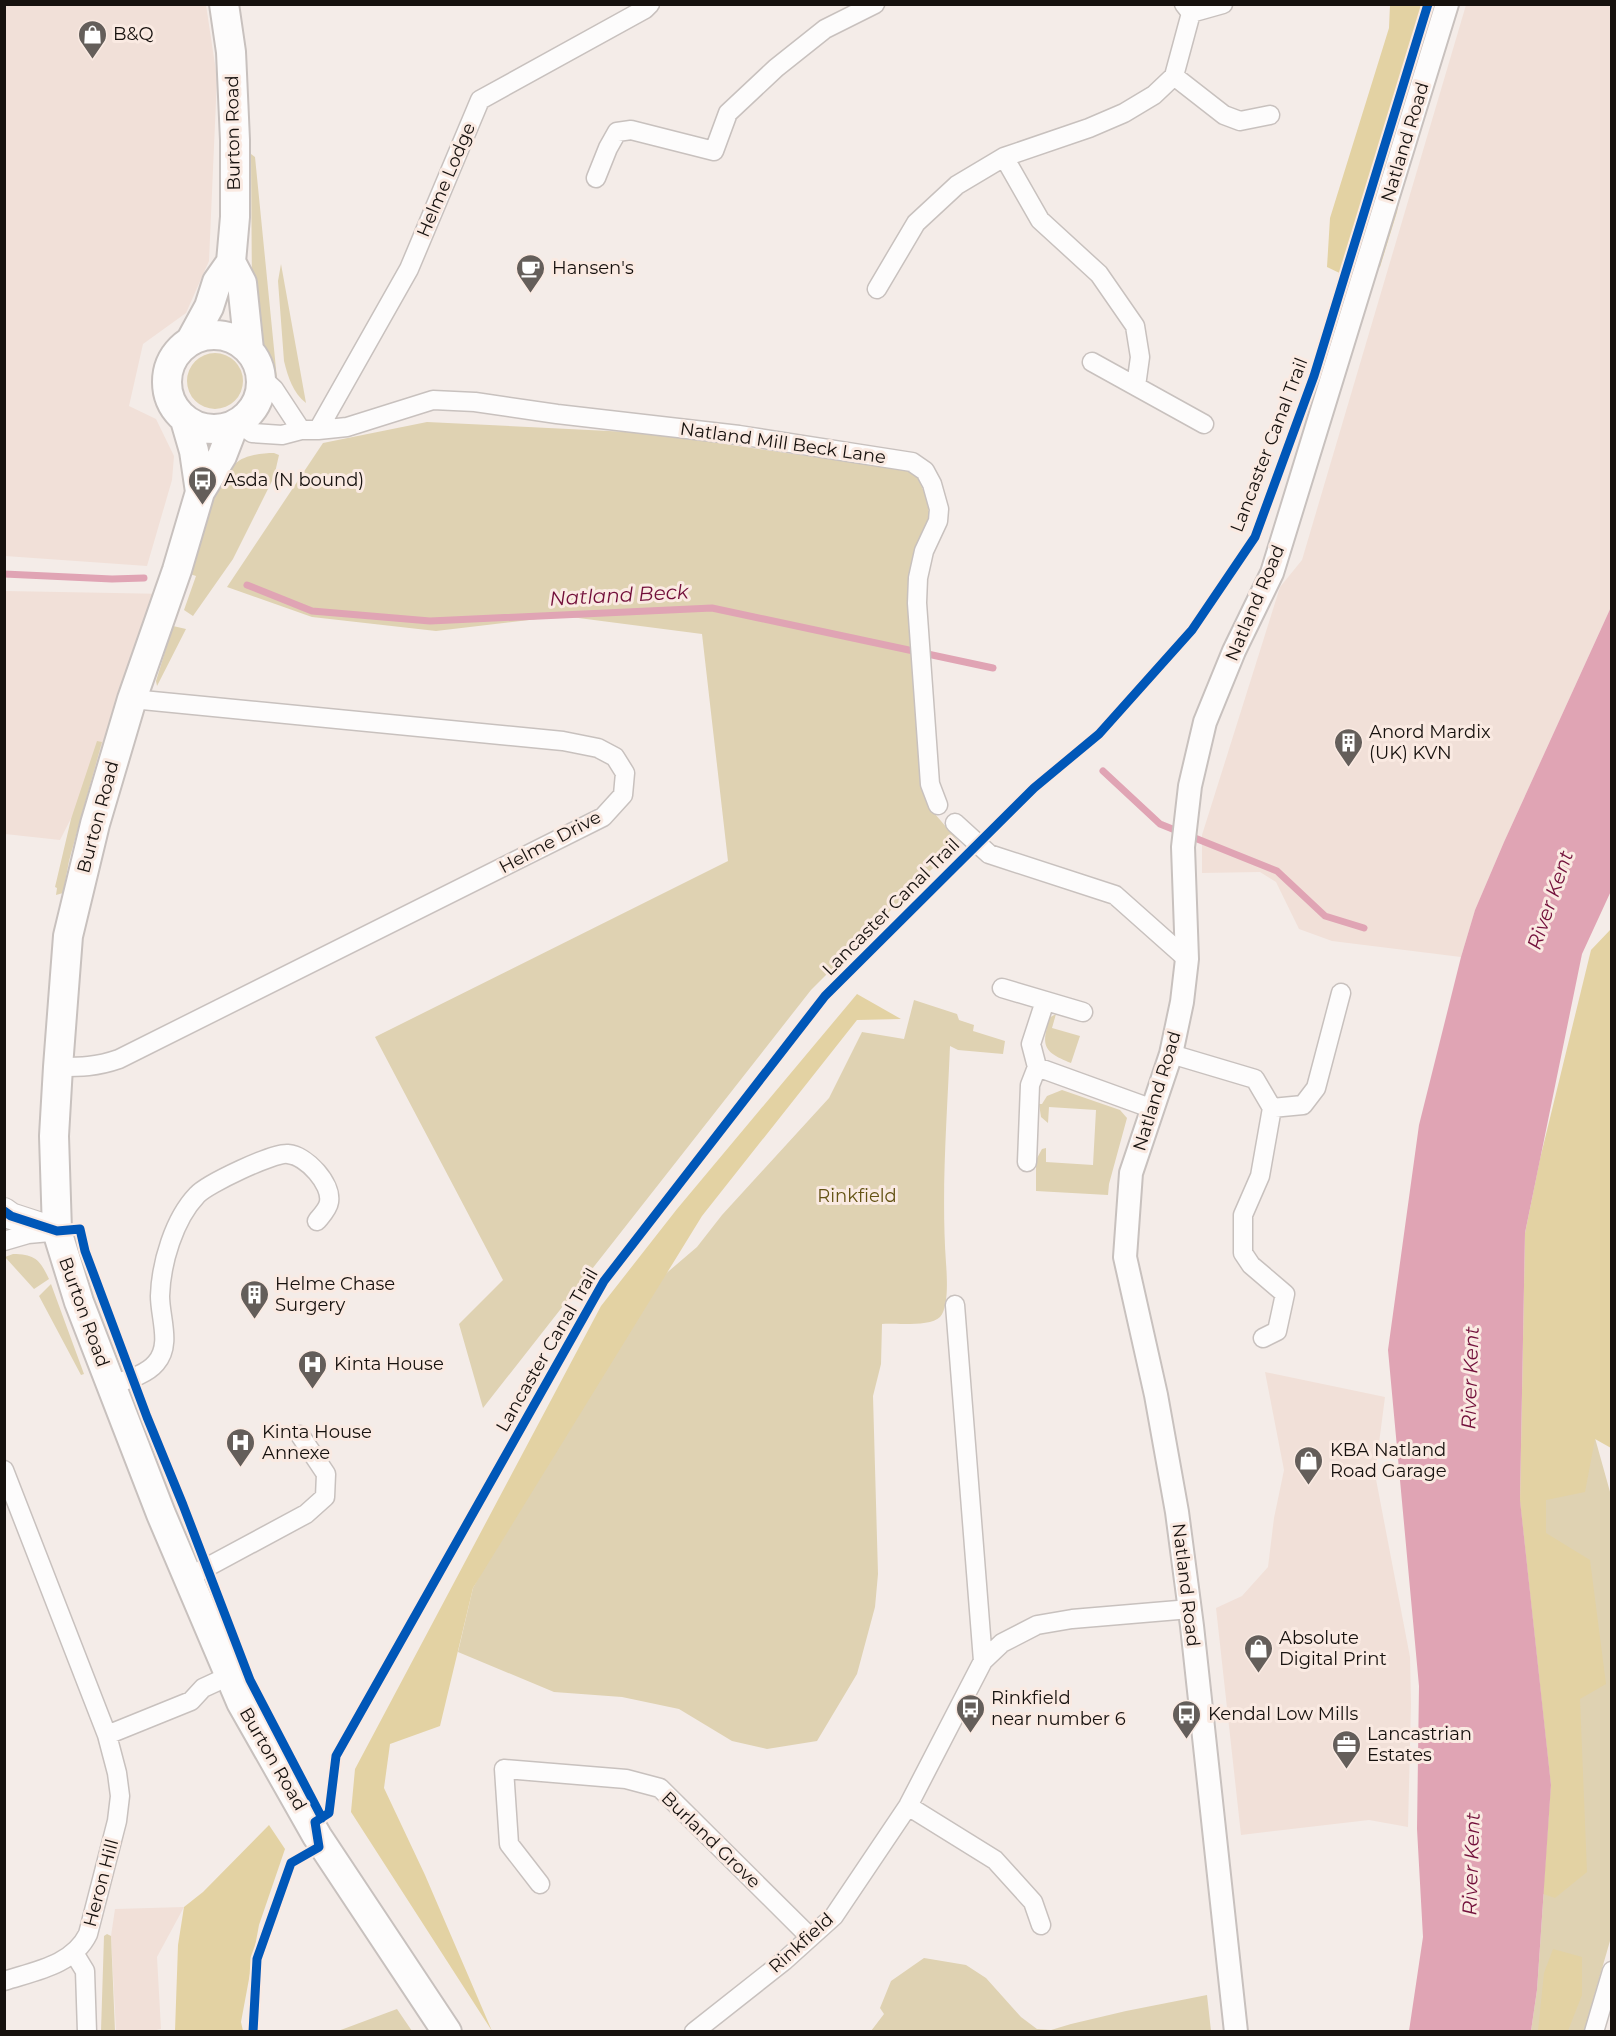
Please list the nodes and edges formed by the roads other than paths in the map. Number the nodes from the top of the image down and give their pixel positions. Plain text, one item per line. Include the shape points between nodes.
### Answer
1 (224, 4) edge
2 (650, 4) edge
3 (875, 4) edge
4 (1223, 4) edge
5 (1447, 4) edge
6 (1187, 9) edge
7 (1174, 76) junction
8 (1270, 115) dead end
9 (1004, 157) junction
10 (596, 178) dead end
11 (231, 262) junction
12 (877, 289) dead end
13 (191, 340) junction
14 (249, 350) junction
15 (1092, 362) dead end
16 (261, 377) junction
17 (1136, 386) junction
18 (185, 420) junction
19 (236, 424) junction
20 (1204, 424) dead end
21 (309, 430) junction
22 (200, 492) junction
23 (132, 699) junction
24 (938, 805) dead end
25 (955, 823) dead end
26 (1187, 958) junction
27 (1002, 988) dead end
28 (1341, 993) dead end
29 (1045, 1001) junction
30 (1083, 1012) dead end
31 (1171, 1054) junction
32 (58, 1067) junction
33 (1037, 1067) junction
34 (1272, 1108) junction
35 (1153, 1109) junction
36 (1027, 1162) dead end
37 (4, 1211) edge
38 (317, 1221) dead end
39 (57, 1231) junction
40 (4, 1241) edge
41 (955, 1305) dead end
42 (1263, 1338) dead end
43 (111, 1386) junction
44 (300, 1435) dead end
45 (4, 1470) edge
46 (187, 1578) junction
47 (1190, 1610) junction
48 (983, 1661) junction
49 (229, 1676) junction
50 (107, 1735) junction
51 (908, 1806) junction
52 (540, 1884) dead end
53 (1041, 1925) dead end
54 (810, 1937) junction
55 (74, 1953) junction
56 (1611, 1971) edge
57 (4, 1980) edge
58 (1600, 2029) edge
59 (87, 2031) edge
60 (447, 2031) edge
61 (694, 2031) edge
62 (1236, 2031) edge

1 - 11 main road, Burton Road via 231,52 235,140
2 - 21 street, Helme Lodge via 480,100 409,269
3 - 10 street via 825,29 776,68 728,113 714,151 631,130 617,132
4 - 6 street
5 - 26 street, Natland Road via 1272,573 1204,722 1185,819
6 - 7 street
7 - 8 street via 1224,115 1240,121
7 - 9 street via 1154,95 1124,113
9 - 12 street via 957,185 916,223
9 - 17 street via 1040,220 1099,274 1135,326 1140,357
11 - 13 main road, Burton Road
11 - 14 main road, Burton Road via 242,283
13 - 14 main road via 206,334 222,335
13 - 18 main road via 179,348 167,372 169,399
14 - 16 main road via 258,362
15 - 17 street
16 - 19 main road via 256,404
16 - 21 street
17 - 20 street
18 - 19 main road via 209,429
18 - 22 main road, Burton Road
19 - 21 street, Natland Mill Beck Lane via 252,433 282,435
19 - 22 main road, Burton Road
21 - 24 street, Natland Mill Beck Lane via 347,427 433,400 476,402 739,435 912,462 925,471 939,509 918,579 930,784
22 - 23 main road, Burton Road
23 - 32 main road, Burton Road via 95,824 68,936
23 - 32 street, Helme Drive via 563,741 598,748 615,757 625,773 623,795 603,817 119,1059 100,1066
25 - 26 street via 989,854 1115,895
26 - 31 street, Natland Road
27 - 29 street
28 - 34 street via 1316,1088 1303,1105
29 - 30 street
29 - 33 street via 1031,1044
31 - 34 street via 1255,1079
31 - 35 street, Natland Road
32 - 39 main road, Burton Road via 54,1136
33 - 35 street
33 - 36 street via 1030,1085
34 - 42 street via 1260,1176 1243,1215 1243,1253 1285,1294 1276,1331
35 - 47 street, Natland Road via 1131,1173 1125,1257 1156,1395
37 - 39 main road
38 - 43 street via 329,1205 330,1190 309,1162 288,1154 246,1166 198,1193 179,1219 167,1253 160,1296 165,1341 157,1362 146,1372
39 - 40 street
39 - 43 main road, Burton Road via 69,1275
41 - 48 street
43 - 46 main road, Burton Road
44 - 46 street via 326,1474 325,1497 306,1514
45 - 50 street, Heron Hill
46 - 49 main road, Burton Road
47 - 48 street, Rinkfield via 1037,1625 1002,1643
47 - 62 street, Natland Road
48 - 51 street, Rinkfield
49 - 50 street via 203,1688 191,1701
49 - 60 main road, Burton Road via 317,1836
50 - 55 street, Heron Hill via 120,1797 117,1821 88,1934
51 - 53 street via 995,1860 1033,1902
51 - 54 street, Rinkfield via 834,1916
52 - 54 street, Burland Grove via 509,1844 504,1769 627,1779 660,1788
54 - 61 street, Rinkfield
55 - 57 street via 53,1965
55 - 59 street via 85,1971
56 - 58 street

